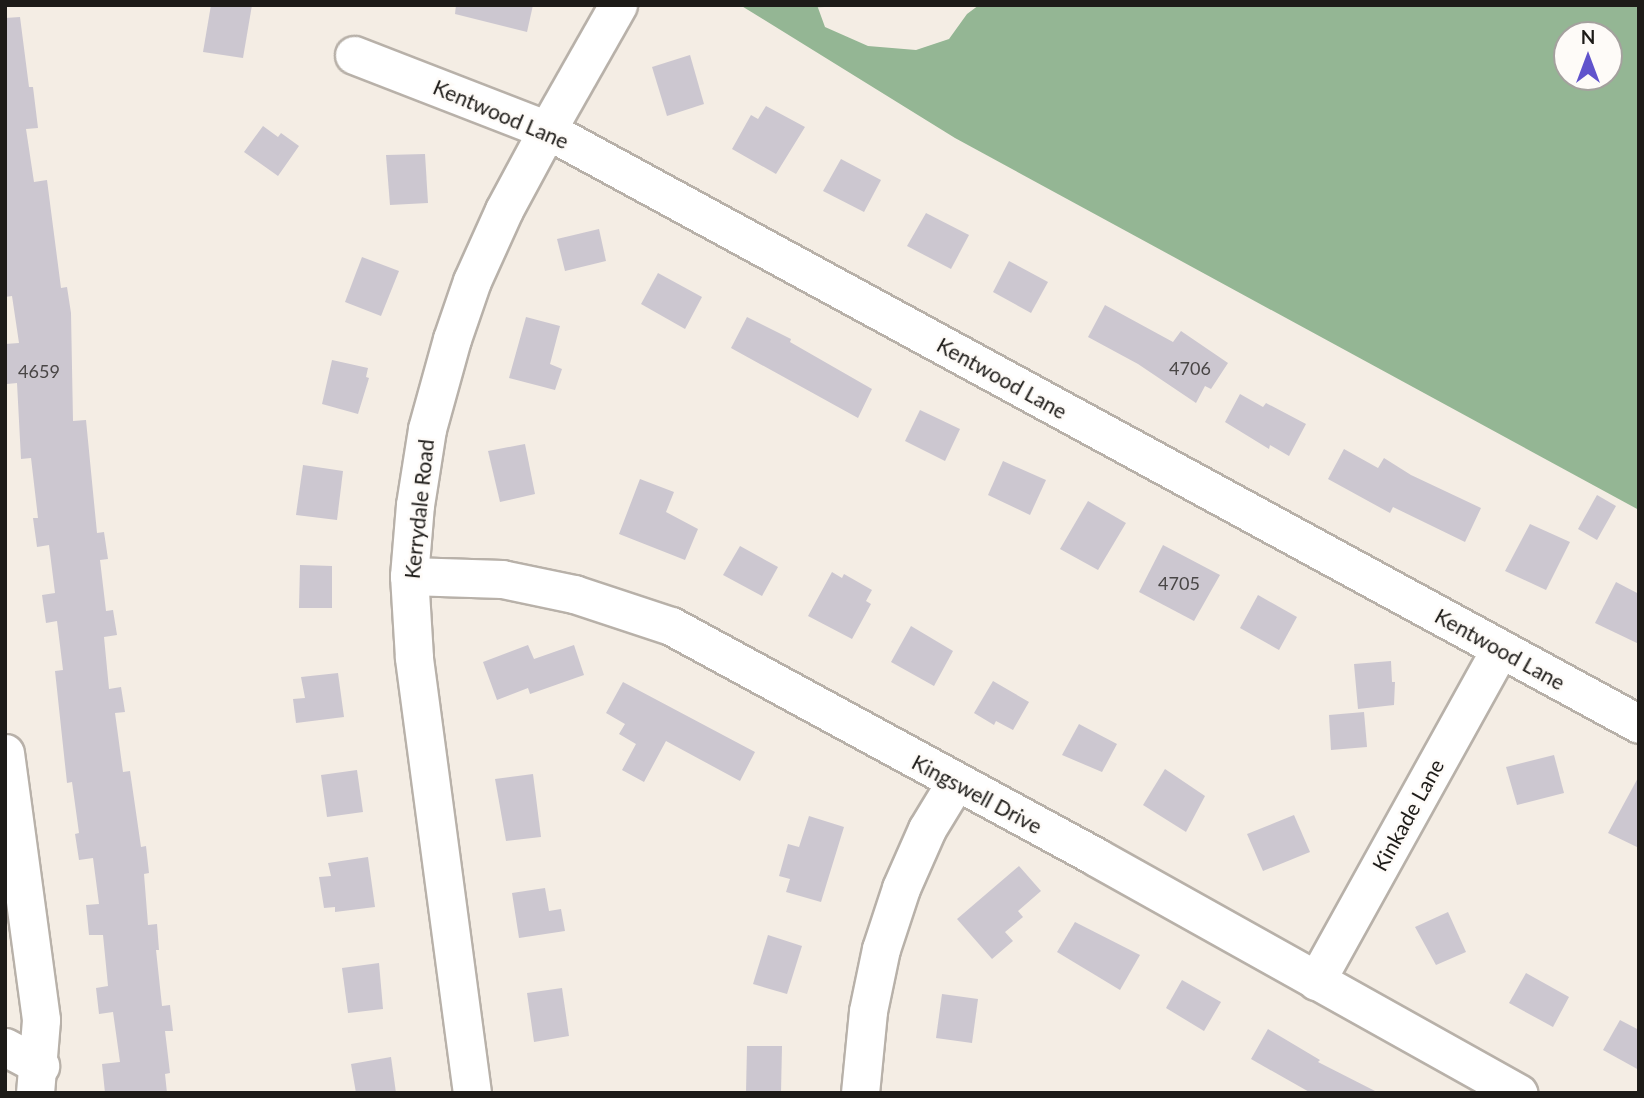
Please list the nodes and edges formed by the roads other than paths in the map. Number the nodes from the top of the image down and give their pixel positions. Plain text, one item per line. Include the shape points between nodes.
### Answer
1 (618, 5) edge
2 (354, 55) dead end
3 (547, 130) junction
4 (409, 576) junction
5 (1500, 649) junction
6 (1639, 724) edge
7 (5, 753) edge
8 (954, 783) junction
9 (1316, 981) junction
10 (5, 1048) edge
11 (37, 1079) edge
12 (472, 1093) edge
13 (860, 1093) edge
14 (1518, 1093) edge

1 - 3 street, Kerrydale Road
2 - 3 street, Kentwood Lane
3 - 4 street, Kerrydale Road via 488,245 452,339 428,429
3 - 5 street, Kentwood Lane
4 - 8 street, Kingswell Drive via 502,579 643,615 671,626
4 - 12 street, Kerrydale Road via 430,793
5 - 6 street, Kentwood Lane
5 - 9 street, Kinkade Lane
7 - 11 street via 41,1020
8 - 9 street, Kingswell Drive
8 - 13 street via 901,888 881,949 868,1011
9 - 14 street, Kingswell Drive
10 - 11 street

